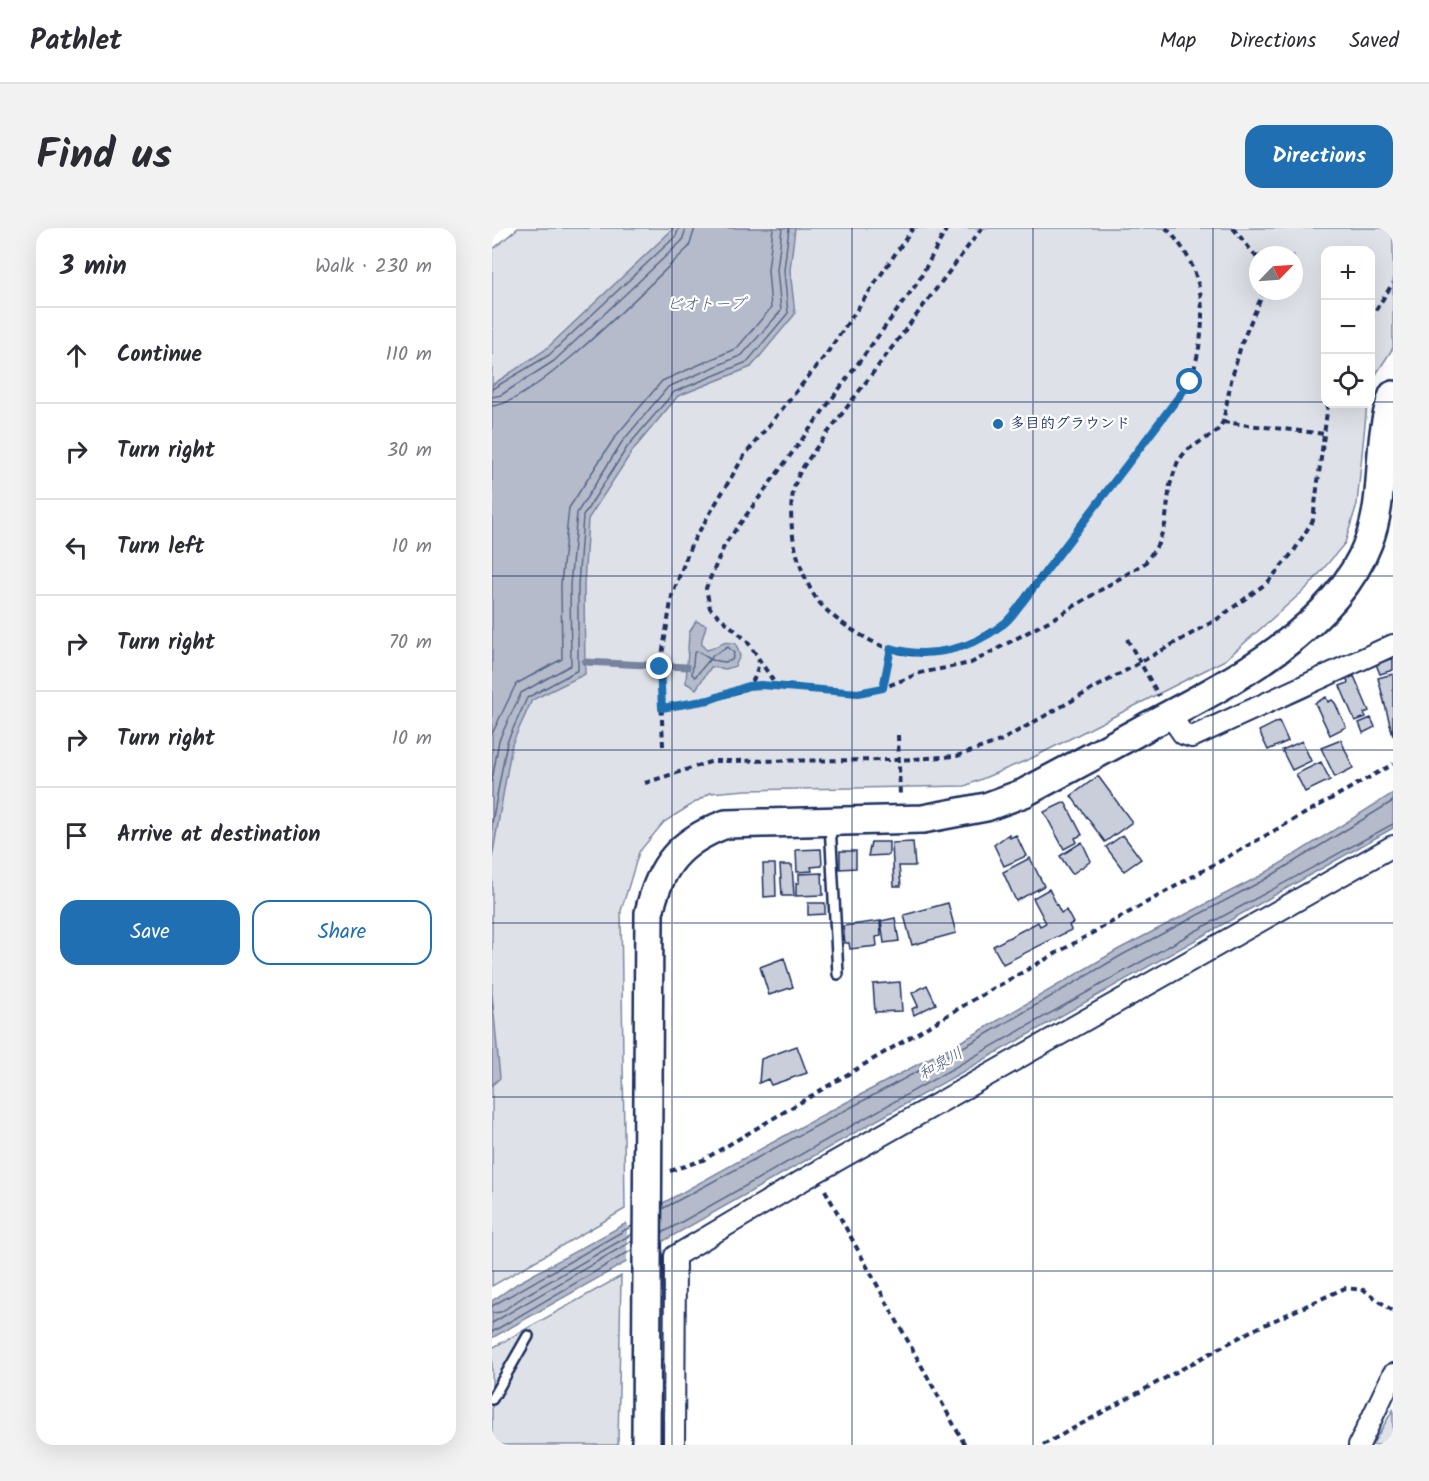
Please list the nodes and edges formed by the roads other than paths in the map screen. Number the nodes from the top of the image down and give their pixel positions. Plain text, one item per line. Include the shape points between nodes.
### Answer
1 (1393, 395) edge
2 (1393, 645) edge
3 (1170, 715) junction
4 (830, 821) junction
5 (1393, 846) edge
6 (838, 974) dead end
7 (528, 1336) dead end
8 (1393, 1374) edge
9 (492, 1399) edge
10 (646, 1445) edge
11 (674, 1445) edge
12 (1359, 1445) edge

1 - 3 street via 1385,419 1373,528 1348,580 1302,629 1259,663
2 - 3 street via 1192,737 1182,734
3 - 4 street via 1024,794 954,815
4 - 6 lane
4 - 10 street via 726,824 684,845 659,879 649,913 654,1185 646,1264
5 - 11 street via 675,1256
7 - 9 lane
8 - 12 street

